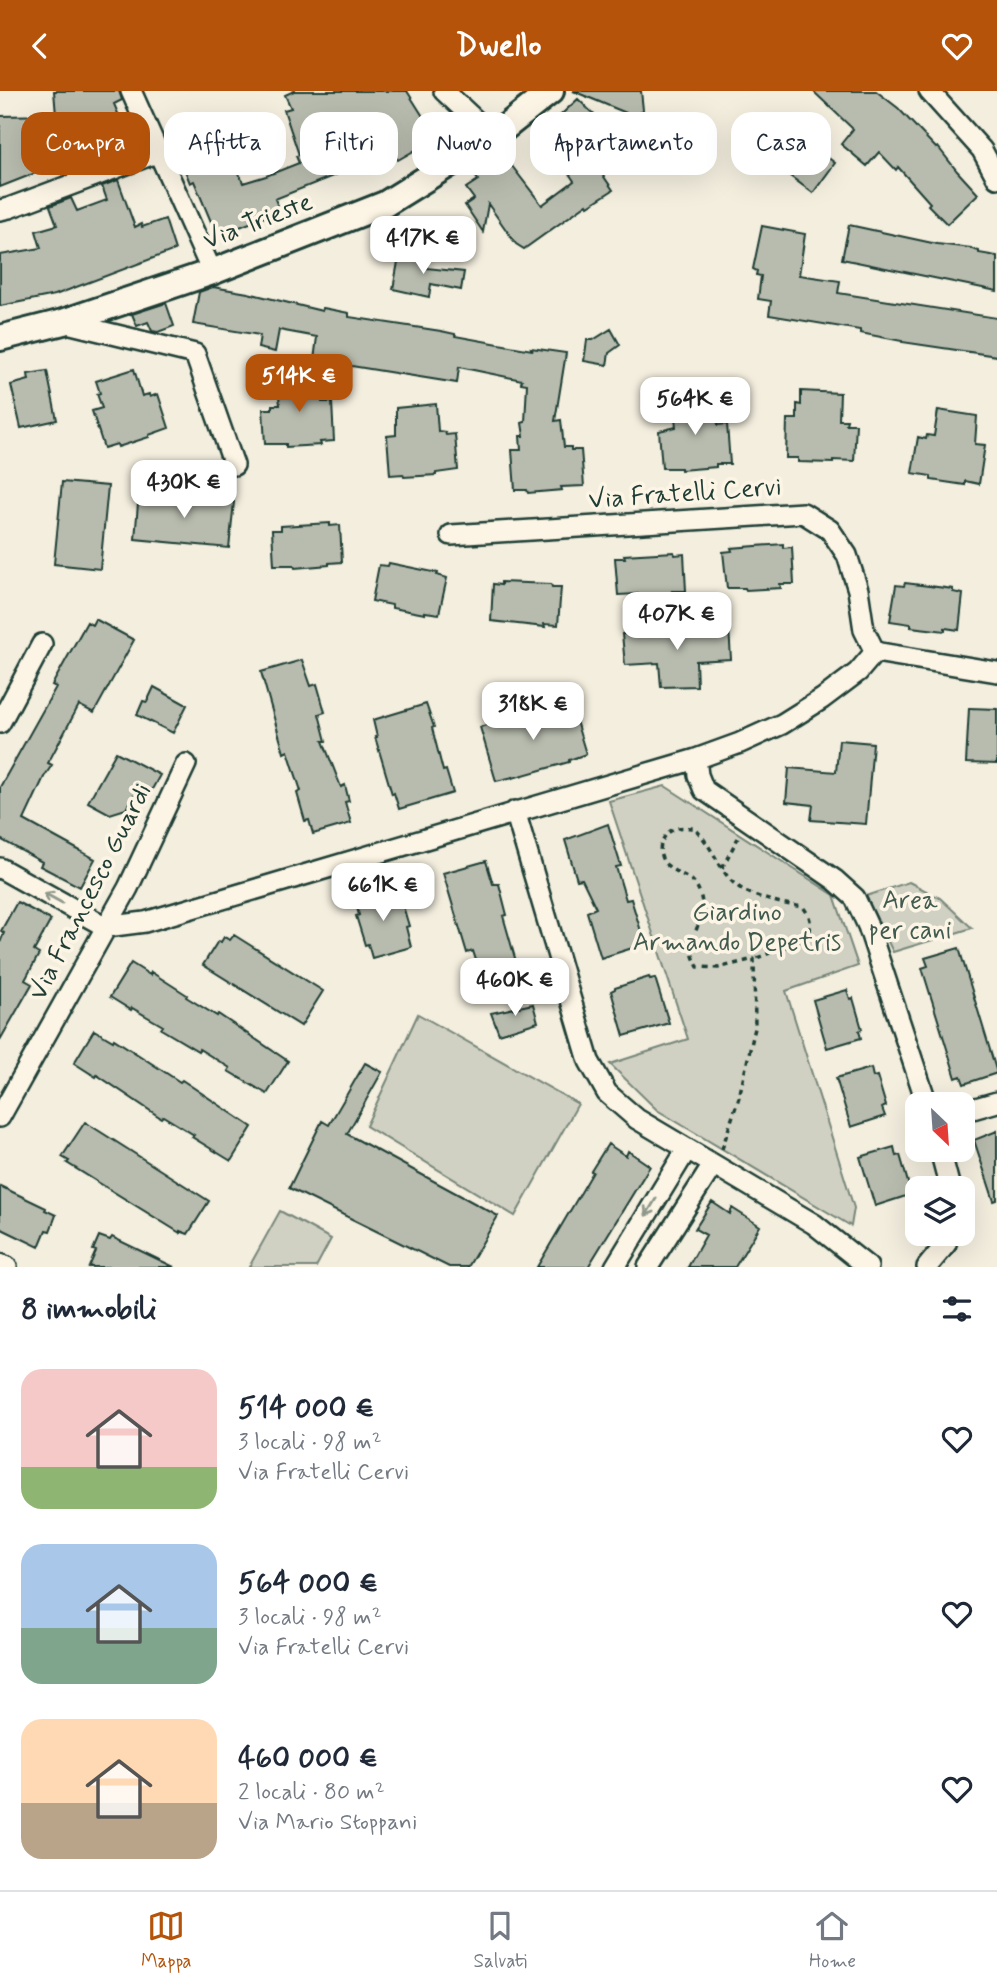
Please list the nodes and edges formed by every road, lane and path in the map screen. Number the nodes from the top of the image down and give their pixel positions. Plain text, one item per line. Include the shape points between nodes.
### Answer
1 (131, 91) edge
2 (444, 91) edge
3 (551, 91) edge
4 (929, 91) edge
5 (466, 112) edge
6 (516, 119) edge
7 (159, 152) junction
8 (432, 175) edge
9 (997, 178) edge
10 (0, 210) edge
11 (212, 272) junction
12 (63, 322) junction
13 (0, 338) edge
14 (234, 465) dead end
15 (451, 535) dead end
16 (42, 644) dead end
17 (875, 652) junction
18 (997, 672) edge
19 (0, 723) edge
20 (696, 759) junction
21 (186, 764) dead end
22 (515, 811) junction
23 (741, 833) dead end
24 (0, 868) edge
25 (722, 868) junction
26 (106, 927) junction
27 (754, 958) junction
28 (923, 1092) edge
29 (997, 1102) edge
30 (975, 1108) edge
31 (0, 1117) edge
32 (687, 1149) junction
33 (717, 1160) junction
34 (944, 1246) edge
35 (0, 1264) edge
36 (7, 1267) edge
37 (615, 1267) edge
38 (648, 1267) edge
39 (868, 1267) edge
40 (927, 1267) edge

1 - 7 street
2 - 5 street
3 - 6 street, Via Trieste
4 - 9 street via 982,150
7 - 10 street
7 - 11 street
8 - 11 street, Via Trieste via 385,204
11 - 12 street, Via Trieste
12 - 13 street, Via Trieste
12 - 14 street via 195,354
15 - 17 street, Via Fratelli Cervi via 803,513 830,530 847,555 864,630
16 - 19 street
17 - 18 street
17 - 20 street via 859,672 782,724
20 - 22 street
20 - 28 street via 704,790 855,898
21 - 26 street, Via Francesco Guardi
22 - 26 street via 145,922
22 - 32 street via 589,1061 607,1093 637,1119
23 - 25 path
26 -> 24 street
25 - 27 path via 730,880 758,898 803,907 811,918 804,940
25 - 27 path via 694,828 677,828 660,844 660,856 668,867 694,881 701,895 702,919 692,953 698,967 718,968
26 - 31 street, Via Francesco Guardi
27 - 33 path via 755,1028 739,1097
29 - 30 street
32 - 33 street
32 -> 37 street
33 - 38 street
33 - 39 street via 814,1224
34 - 40 street
35 - 36 street

